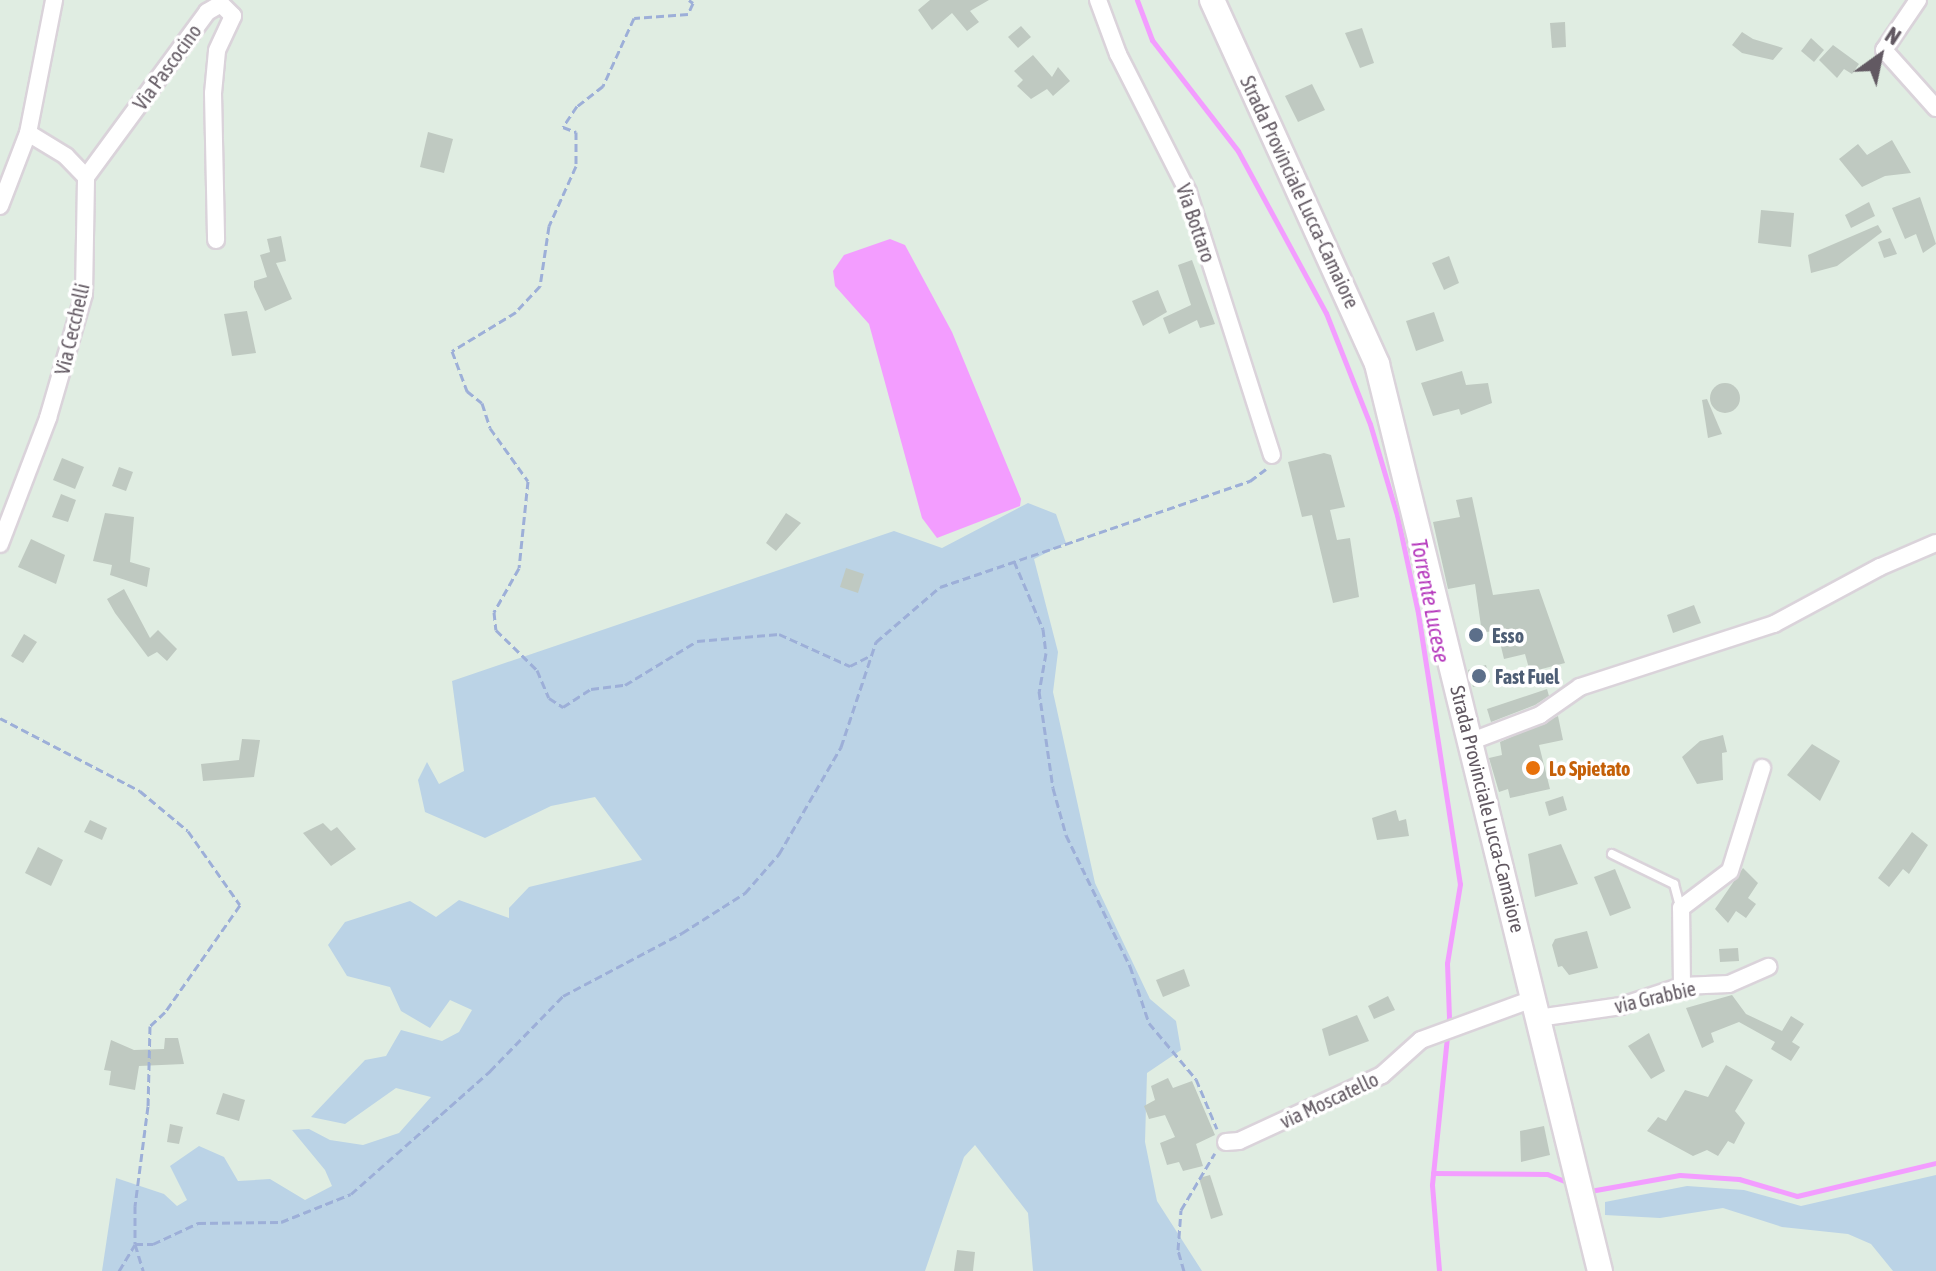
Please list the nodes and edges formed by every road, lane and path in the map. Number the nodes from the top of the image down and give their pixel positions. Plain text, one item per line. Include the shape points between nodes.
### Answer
1 (54, 0) edge
2 (689, 0) edge
3 (1098, 0) edge
4 (1212, 0) edge
5 (1918, 0) edge
6 (1936, 108) edge
7 (28, 133) junction
8 (86, 177) junction
9 (0, 206) edge
10 (216, 240) dead end
11 (1272, 455) joint
12 (1936, 543) edge
13 (0, 544) edge
14 (1014, 560) junction
15 (870, 656) junction
16 (0, 718) edge
17 (1472, 741) junction
18 (1762, 768) dead end
19 (1612, 854) dead end
20 (1681, 908) junction
21 (1768, 967) dead end
22 (1682, 986) junction
23 (1536, 1009) junction
24 (1226, 1142) junction
25 (135, 1244) junction
26 (119, 1271) edge
27 (143, 1271) edge
28 (1184, 1271) edge
29 (1600, 1271) edge

1 - 7 street
2 - 15 path via 693,3 688,14 634,18 603,86 577,106 563,127 576,132 576,166 549,226 540,286 516,312 452,351 467,391 482,403 490,428 528,481 519,568 494,612 496,630 537,670 549,698 563,707 591,689 625,685 697,641 779,634 850,666
3 - 11 street, Via Bottaro via 1118,54 1188,192
4 - 17 main road, Strada Provinciale Lucca-Camaiore via 1377,364
5 - 6 street via 1884,50
7 - 8 street via 66,156
7 - 9 street
8 - 10 street, Via Pascocino via 207,12 221,4 233,16 217,51 213,93
8 - 13 street, Via Cecchelli via 84,294 48,418
11 - 14 path via 1268,467 1250,481
12 - 17 street via 1774,624 1580,687 1540,715
14 - 15 path via 940,587 876,642
14 - 24 path via 1043,629 1046,653 1039,691 1053,788 1066,835 1149,1023 1196,1079
15 - 25 path via 841,747 779,854 745,893 563,996 490,1071 351,1194 281,1222 198,1223 153,1244
16 - 25 path via 140,791 188,831 240,905 150,1026
17 - 23 main road, Strada Provinciale Lucca-Camaiore
18 - 20 street via 1730,871
19 - 20 lane via 1674,884
20 - 22 street
21 - 22 street, via Grabbie via 1729,984
22 - 23 street, via Grabbie via 1621,1006
23 - 24 street, via Moscatello via 1421,1040 1382,1075 1239,1141
23 - 29 main road, Strada Provinciale Lucca-Camaiore
24 - 28 path via 1203,1167 1181,1210 1178,1250
25 - 26 path
25 - 27 path

